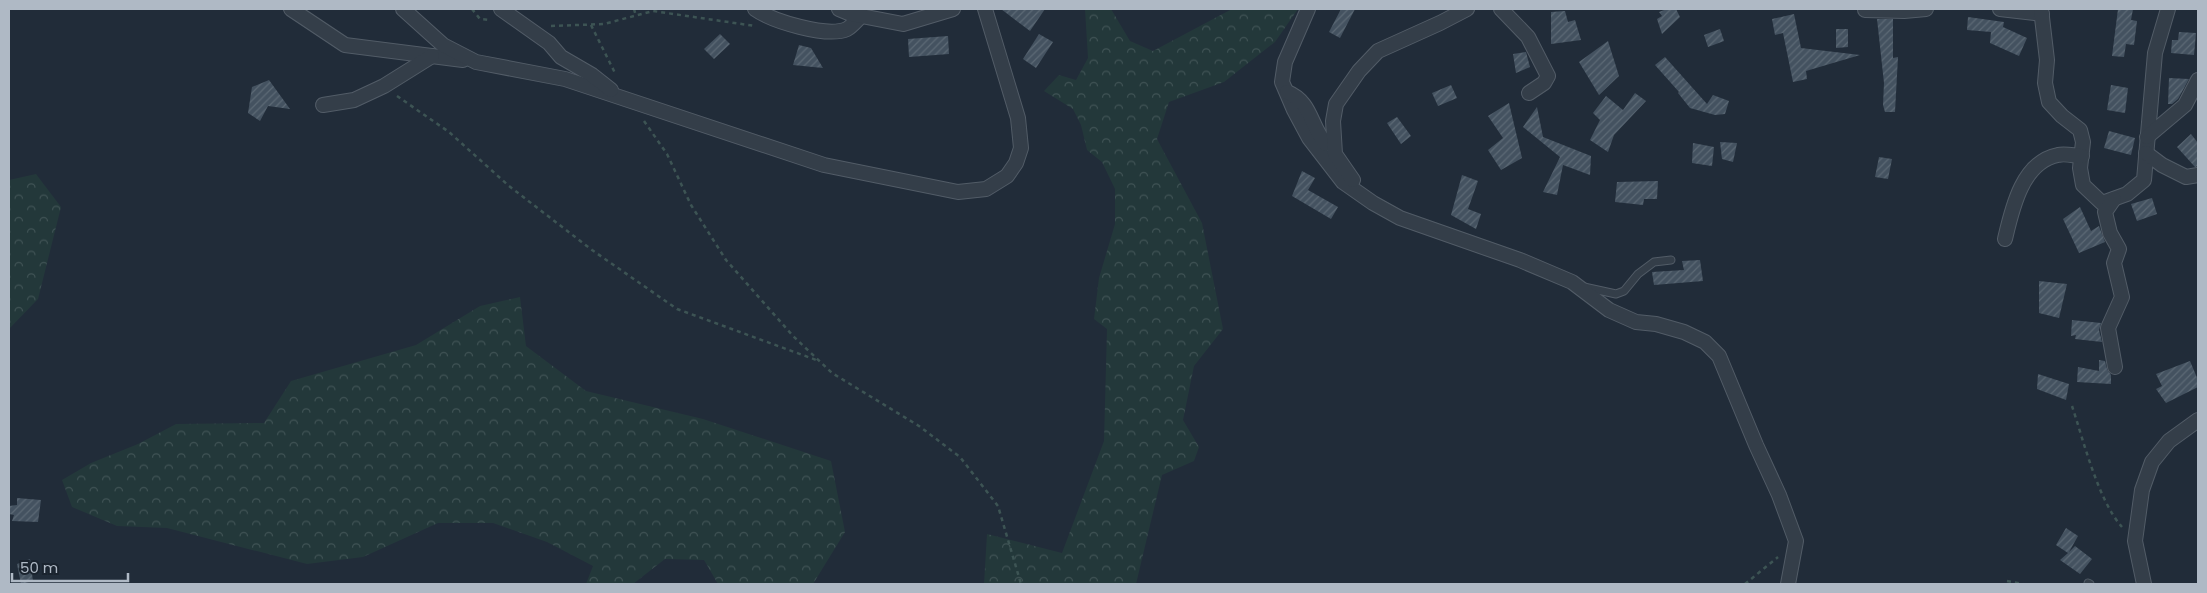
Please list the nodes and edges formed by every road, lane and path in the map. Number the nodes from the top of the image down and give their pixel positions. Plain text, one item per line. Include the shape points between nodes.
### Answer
1 (291, 9) edge
2 (403, 9) edge
3 (472, 9) edge
4 (634, 9) edge
5 (755, 9) edge
6 (839, 9) edge
7 (953, 9) edge
8 (985, 9) edge
9 (1308, 9) edge
10 (1467, 9) edge
11 (1501, 9) edge
12 (1926, 9) edge
13 (2000, 9) edge
14 (2168, 9) edge
15 (1865, 10) dead end
16 (2042, 12) edge
17 (499, 15) edge
18 (636, 16) junction
19 (861, 16) junction
20 (782, 21) junction
21 (591, 25) junction
22 (548, 26) dead end
23 (432, 56) junction
24 (476, 62) junction
25 (621, 80) dead end
26 (2198, 80) edge
27 (384, 86) junction
28 (1286, 92) junction
29 (1529, 93) dead end
30 (620, 97) junction
31 (634, 101) junction
32 (323, 105) dead end
33 (2148, 137) junction
34 (2146, 153) junction
35 (1335, 154) junction
36 (2082, 156) junction
37 (2198, 175) edge
38 (1365, 197) junction
39 (2114, 198) junction
40 (2005, 239) dead end
41 (1671, 260) dead end
42 (1577, 286) junction
43 (821, 362) junction
44 (2115, 367) dead end
45 (2072, 406) dead end
46 (2198, 420) edge
47 (1796, 541) junction
48 (2135, 541) junction
49 (2007, 581) dead end
50 (1021, 584) edge
51 (1745, 584) edge
52 (1788, 584) edge
53 (2023, 584) edge
54 (2144, 584) edge

1 - 23 street via 345,45
2 - 24 street via 442,45
3 - 17 path via 480,19
4 - 18 path
5 - 20 street via 764,16
6 - 19 street
7 - 19 street via 904,24
8 - 31 street via 1018,118 1021,148 1007,176 986,189 958,192 824,165
9 - 28 street via 1285,62 1282,82
10 - 35 street via 1378,51 1359,71 1336,104 1333,121
11 - 29 street via 1528,36 1548,76 1544,83
12 - 15 street
13 - 16 street
14 - 33 street via 2155,53
16 - 36 street via 2048,60 2045,83 2049,102 2080,130
17 - 30 street via 549,43 561,57
18 - 20 path via 653,11 753,26
18 - 21 path
19 - 20 street via 848,29 838,31 803,28
21 - 22 path
21 - 25 path
23 - 24 street
23 - 27 street
24 - 30 street via 565,79
26 - 33 street via 2185,105
27 - 32 street via 354,100
27 - 43 path via 448,132 509,186 592,250 676,309
28 - 35 street via 1297,96 1308,110 1318,134
28 - 38 street via 1309,138 1343,182
30 - 31 street
31 - 43 path via 635,110 667,154 691,204 726,260
33 - 34 street
34 - 37 street via 2162,166 2186,177
34 - 39 street via 2144,180 2126,194
35 - 38 street
36 - 39 street via 2083,185 2102,203
36 - 40 street via 2058,154 2038,165 2026,178 2010,216
38 - 42 street via 1400,218 1520,260
39 - 44 street via 2104,212 2110,233 2120,249 2114,263 2122,296 2108,328
41 - 42 lane via 1654,262 1624,291 1616,294
42 - 47 street via 1609,310 1636,322 1684,332 1705,342 1720,356
43 - 50 path via 832,373 919,426 960,457 998,506
45 - 48 path via 2112,516
46 - 48 street via 2169,440 2152,462 2142,490
47 - 51 path
47 - 52 street
48 - 54 street
49 - 53 path

